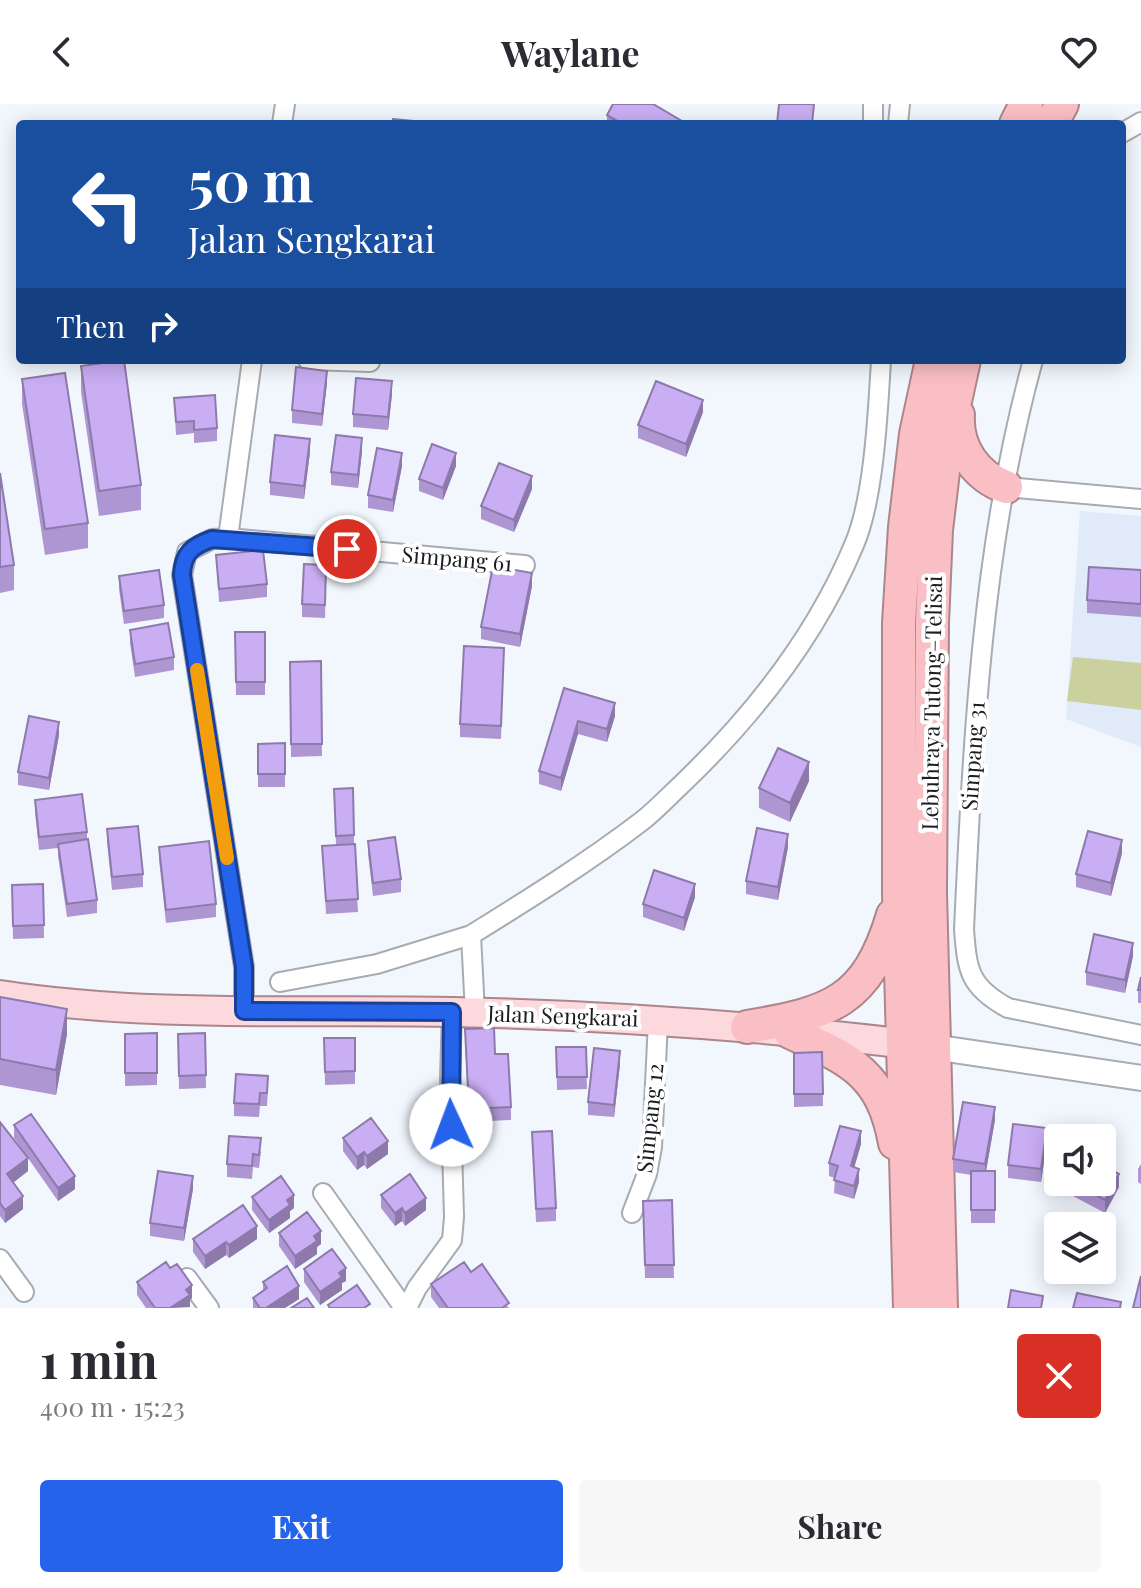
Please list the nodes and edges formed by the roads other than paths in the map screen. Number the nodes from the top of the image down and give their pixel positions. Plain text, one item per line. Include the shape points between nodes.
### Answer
1 (251, 364) edge
2 (881, 364) edge
3 (931, 364) edge
4 (963, 364) edge
5 (964, 364) edge
6 (1032, 364) edge
7 (1006, 487) junction
8 (1141, 499) edge
9 (228, 538) junction
10 (525, 565) dead end
11 (899, 893) junction
12 (471, 935) junction
13 (280, 982) dead end
14 (0, 995) edge
15 (244, 1011) junction
16 (464, 1012) junction
17 (658, 1021) junction
18 (747, 1027) junction
19 (790, 1032) junction
20 (1141, 1035) edge
21 (918, 1046) junction
22 (1141, 1078) edge
23 (323, 1193) dead end
24 (907, 1205) junction
25 (632, 1213) dead end
26 (0, 1259) edge
27 (187, 1278) edge
28 (24, 1292) dead end
29 (209, 1308) edge
30 (406, 1308) edge
31 (910, 1308) edge
32 (941, 1308) edge

1 - 9 street
2 - 12 street via 868,491 855,543 784,668 728,740 644,819 559,881
3 - 11 highway, Lebuhraya Tutong–Telisai via 916,434 899,623
4 - 21 highway, Lebuhraya Tutong–Telisai via 936,530 930,893
5 - 7 highway via 959,440 976,467
6 - 7 street, Simpang 31
7 - 8 street
7 - 20 street, Simpang 31 via 974,722 966,958 973,983 1008,1008
9 - 10 street, Simpang 61
9 - 15 street, Simpang 61 via 200,543 187,552 182,575 244,967
11 - 18 highway via 880,954 843,999 820,1011
11 - 21 highway, Lebuhraya Tutong–Telisai
12 - 13 street via 377,964
12 - 16 street
14 - 15 main road, Jalan Sengkarai via 51,1003
15 - 16 main road, Jalan Sengkarai
16 - 17 main road, Jalan Sengkarai
16 - 30 street via 450,1077 452,1240
17 - 18 main road, Jalan Sengkarai
17 - 25 street, Simpang 12 via 652,1147
18 - 19 main road, Jalan Sengkarai
19 - 21 main road, Jalan Sengkarai
19 - 24 highway via 840,1055 873,1084 892,1124
21 - 22 street
21 - 24 highway
21 - 32 highway
23 - 30 street
24 - 31 highway
26 - 28 street
27 - 29 street

